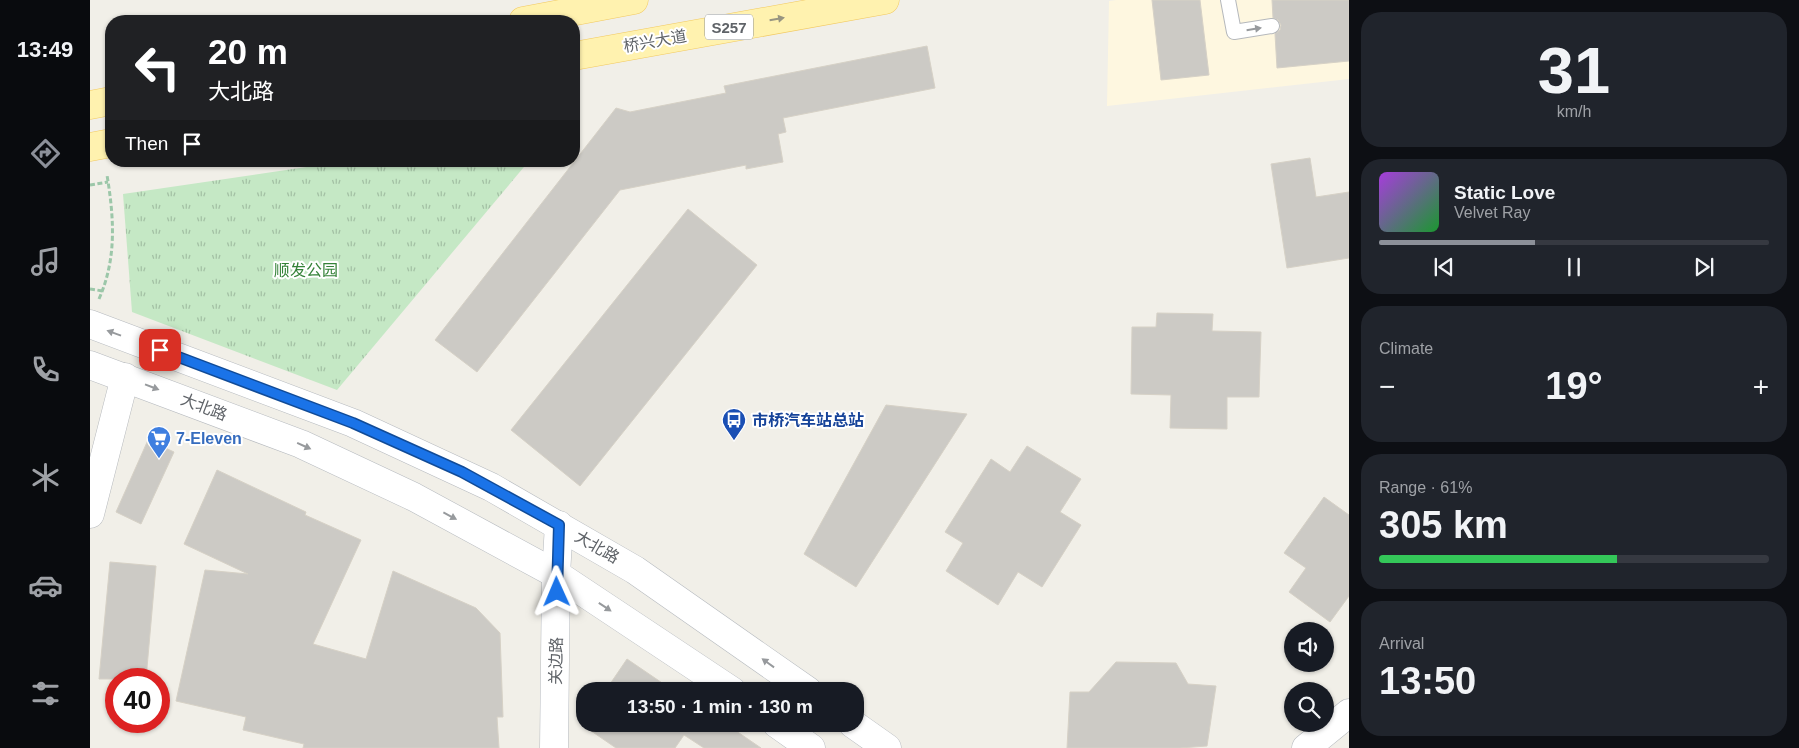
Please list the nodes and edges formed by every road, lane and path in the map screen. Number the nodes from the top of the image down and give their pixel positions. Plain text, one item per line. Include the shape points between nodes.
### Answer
1 (634, 0) edge
2 (885, 0) edge
3 (1228, 0) edge
4 (555, 15) edge
5 (1272, 26) dead end
6 (580, 55) edge
7 (105, 102) edge
8 (90, 105) edge
9 (105, 144) edge
10 (90, 147) edge
11 (107, 175) dead end
12 (108, 182) junction
13 (90, 185) edge
14 (90, 289) edge
15 (102, 291) junction
16 (94, 312) edge
17 (90, 365) edge
18 (125, 377) junction
19 (90, 514) edge
20 (559, 525) junction
21 (556, 574) junction
22 (718, 682) edge
23 (795, 682) edge
24 (1349, 713) edge
25 (788, 732) edge
26 (864, 732) edge
27 (554, 748) edge
28 (811, 748) edge
29 (887, 748) edge
30 (1306, 748) edge

1 - 4 main road
6 -> 2 main road, 桥兴大道 / S257
3 -> 5 lane via 1234,32
7 - 8 main road
9 - 10 main road
11 - 12 path
12 - 13 path
12 - 15 path via 114,246
14 - 15 path
15 - 16 path
20 -> 16 main road, 大北路 via 466,474
17 - 18 main road, 大北路
18 - 19 main road
18 -> 21 main road, 大北路 via 301,444 414,497
20 - 21 main road, 关边路
23 -> 20 main road, 大北路 via 669,592
21 -> 22 main road, 大北路
21 - 27 main road, 关边路
24 - 30 main road
25 - 28 main road
26 - 29 main road

